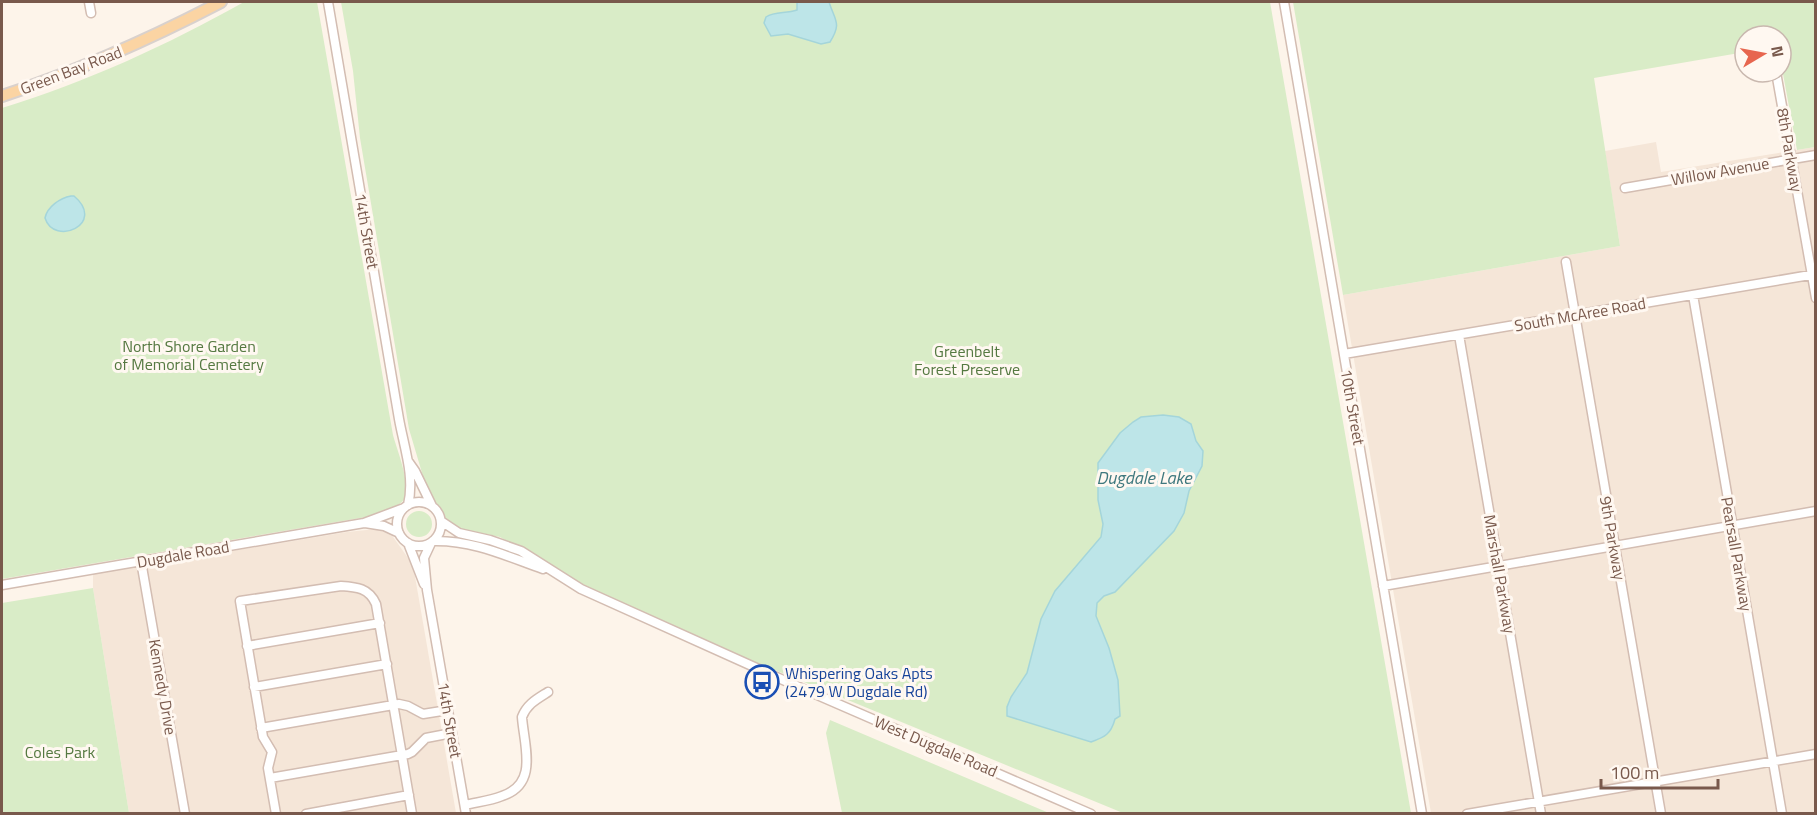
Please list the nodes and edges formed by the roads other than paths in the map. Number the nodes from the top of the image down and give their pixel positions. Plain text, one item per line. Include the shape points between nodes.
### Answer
1 (88, 2) edge
2 (221, 2) edge
3 (328, 2) edge
4 (1284, 2) edge
5 (90, 13) dead end
6 (1778, 84) edge
7 (2, 96) edge
8 (1815, 155) edge
9 (1791, 159) junction
10 (1625, 188) dead end
11 (1566, 262) dead end
12 (1813, 274) edge
13 (1693, 295) junction
14 (1815, 298) edge
15 (1575, 315) junction
16 (1459, 335) junction
17 (1344, 354) junction
18 (408, 461) junction
19 (432, 506) junction
20 (406, 507) junction
21 (1815, 511) edge
22 (441, 521) junction
23 (364, 523) junction
24 (1732, 525) junction
25 (399, 533) junction
26 (432, 542) junction
27 (408, 543) junction
28 (1615, 546) junction
29 (141, 561) junction
30 (1498, 566) junction
31 (552, 572) junction
32 (2, 585) edge
33 (1383, 586) junction
34 (427, 590) junction
35 (380, 623) junction
36 (247, 646) junction
37 (387, 664) junction
38 (254, 687) junction
39 (548, 692) dead end
40 (393, 705) junction
41 (448, 710) junction
42 (261, 728) junction
43 (452, 733) junction
44 (1815, 754) edge
45 (402, 755) junction
46 (1773, 761) junction
47 (270, 778) junction
48 (1655, 781) junction
49 (409, 795) junction
50 (1539, 801) junction
51 (466, 809) edge
52 (185, 813) edge
53 (276, 813) edge
54 (306, 813) edge
55 (412, 813) edge
56 (1091, 813) edge
57 (1422, 813) edge
58 (1467, 813) edge
59 (1541, 813) edge
60 (1661, 813) edge
61 (1782, 813) edge

1 - 5 street
2 - 7 main road, Green Bay Road via 81,68
3 - 18 street, 14th Street
4 - 17 street, 10th Street
6 - 9 street, 8th Parkway
8 - 9 street, Willow Avenue
9 - 10 street, Willow Avenue
9 - 12 street, 8th Parkway
11 - 15 street, 9th Parkway
12 - 13 street, South McAree Road
12 - 14 street, 8th Parkway
13 - 15 street, South McAree Road
13 - 24 street, Pearsall Parkway
15 - 16 street, South McAree Road
15 - 28 street, 9th Parkway
16 - 17 street, South McAree Road
16 - 30 street, Marshall Parkway
17 - 33 street, 10th Street
18 - 19 street, 14th Street
18 - 20 street, 14th Street via 411,490
19 - 20 street via 420,502
19 - 22 street
20 - 23 street
20 - 25 street via 398,520
21 - 24 street
22 - 26 street
22 - 31 street via 459,533 521,551
23 - 25 street
23 - 29 street, Dugdale Road
24 - 28 street
24 - 46 street, Pearsall Parkway
25 - 27 street
26 - 27 street via 420,546
26 - 31 street via 481,546
26 - 34 street, 14th Street via 424,558
27 - 34 street, 14th Street
28 - 30 street
28 - 48 street, 9th Parkway
29 - 32 street, Dugdale Road
29 - 52 street, Kennedy Drive
30 - 33 street
30 - 50 street, Marshall Parkway
31 - 56 street, West Dugdale Road via 581,590
33 - 57 street, 10th Street
34 - 41 street, 14th Street
35 - 36 street
35 - 36 street via 373,597 353,586 240,601
35 - 37 street
36 - 38 street
37 - 38 street
37 - 40 street
38 - 42 street
39 - 51 street via 531,703 522,717 527,771 520,786 500,798
40 - 41 street via 408,706 423,714
40 - 42 street
40 - 45 street
41 - 43 street, 14th Street
42 - 47 street via 272,752
43 - 45 street via 426,738 412,752
43 - 51 street, 14th Street
44 - 46 street
45 - 47 street
45 - 49 street
46 - 48 street
46 - 61 street, Pearsall Parkway
47 - 53 street
48 - 50 street
48 - 60 street, 9th Parkway
49 - 54 street
49 - 55 street
50 - 58 street
50 - 59 street, Marshall Parkway

